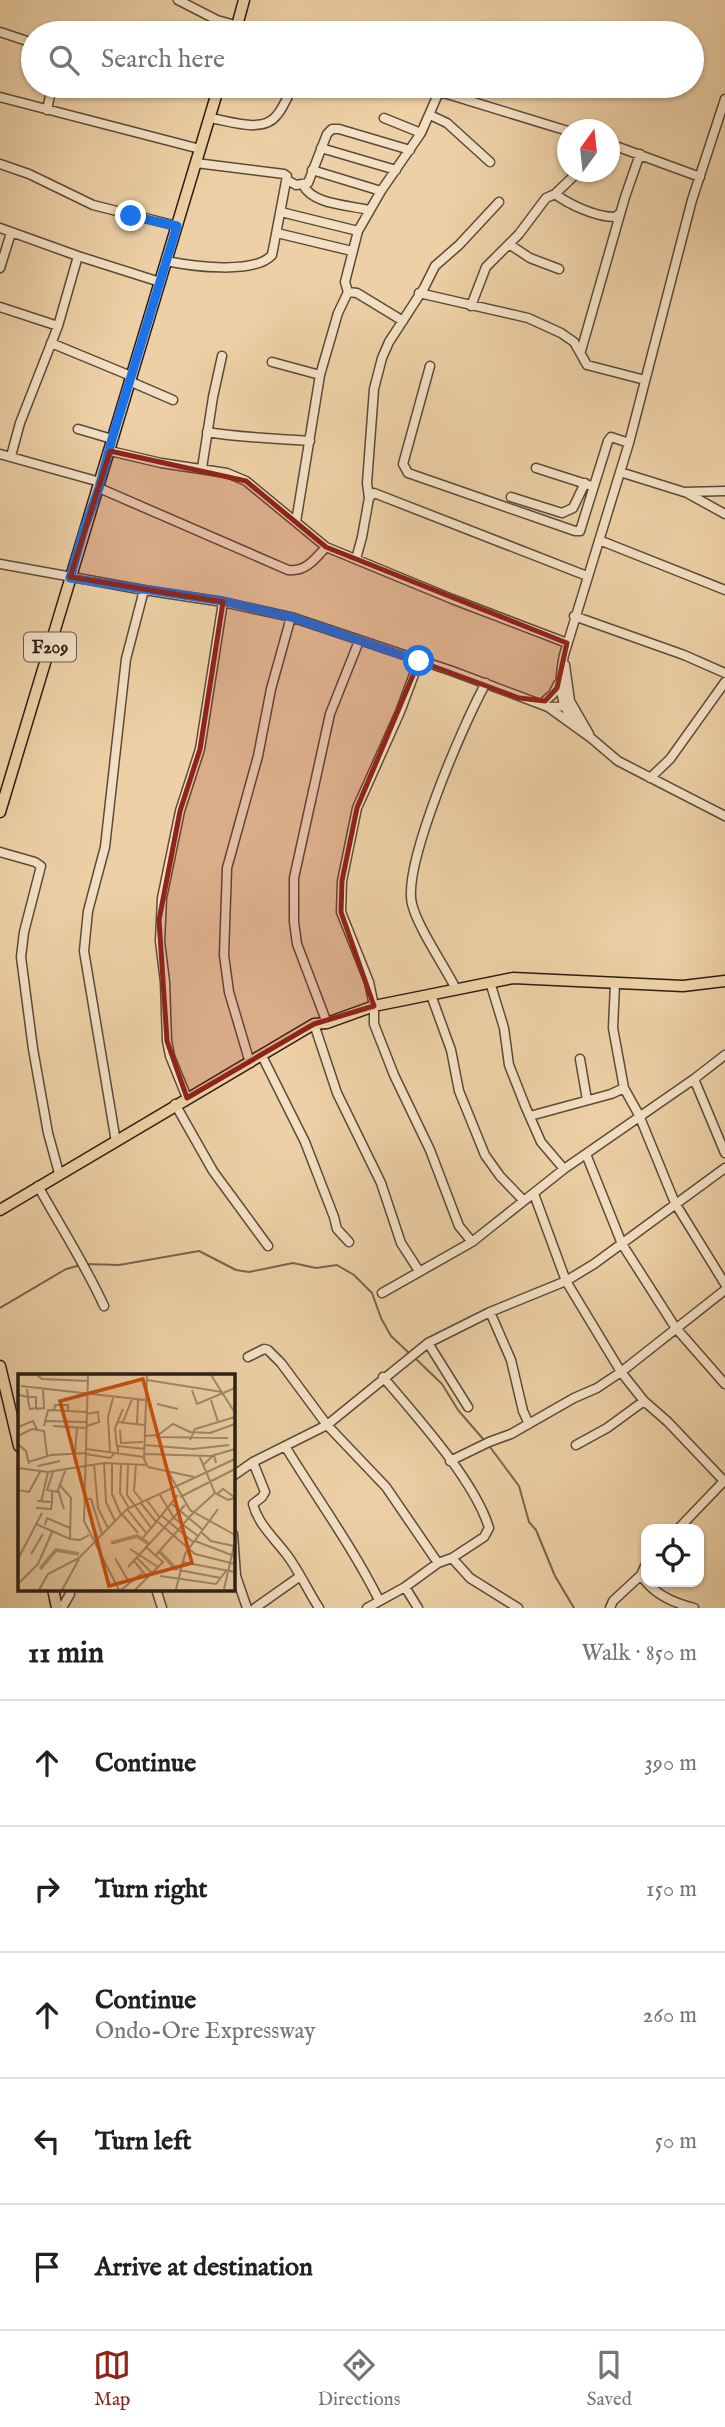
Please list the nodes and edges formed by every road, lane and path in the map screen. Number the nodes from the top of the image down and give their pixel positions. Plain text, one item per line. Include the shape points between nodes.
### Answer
1 (178, 0) edge
2 (244, 0) edge
3 (219, 21) edge
4 (238, 21) edge
5 (0, 32) edge
6 (21, 39) edge
7 (0, 97) edge
8 (50, 98) edge
9 (215, 98) edge
10 (287, 98) edge
11 (437, 98) edge
12 (459, 98) edge
13 (725, 99) edge
14 (47, 110) junction
15 (430, 115) junction
16 (209, 118) junction
17 (384, 118) dead end
18 (557, 128) edge
19 (421, 133) junction
20 (620, 147) edge
21 (321, 148) junction
22 (200, 149) junction
23 (410, 150) junction
24 (640, 154) junction
25 (490, 162) dead end
26 (196, 163) junction
27 (0, 164) edge
28 (312, 170) junction
29 (396, 170) junction
30 (700, 177) junction
31 (287, 180) junction
32 (568, 182) edge
33 (303, 185) junction
34 (381, 191) junction
35 (555, 194) junction
36 (499, 202) dead end
37 (369, 210) junction
38 (281, 212) junction
39 (620, 213) junction
40 (177, 226) junction
41 (0, 228) edge
42 (358, 231) junction
43 (11, 233) junction
44 (277, 233) junction
45 (509, 244) junction
46 (352, 251) junction
47 (78, 256) junction
48 (166, 261) junction
49 (0, 268) edge
50 (559, 269) dead end
51 (160, 282) junction
52 (348, 292) junction
53 (419, 293) junction
54 (471, 306) junction
55 (0, 307) edge
56 (403, 321) junction
57 (58, 326) junction
58 (51, 344) junction
59 (580, 351) junction
60 (222, 356) dead end
61 (272, 362) dead end
62 (430, 366) dead end
63 (320, 375) junction
64 (130, 379) junction
65 (645, 380) junction
66 (173, 400) dead end
67 (78, 429) dead end
68 (207, 432) junction
69 (112, 439) junction
70 (310, 441) junction
71 (629, 443) junction
72 (110, 451) junction
73 (0, 454) edge
74 (11, 457) junction
75 (202, 468) junction
76 (536, 468) dead end
77 (620, 472) junction
78 (584, 483) junction
79 (100, 485) junction
80 (595, 486) junction
81 (725, 491) edge
82 (684, 492) junction
83 (511, 497) dead end
84 (369, 498) junction
85 (725, 514) edge
86 (296, 522) junction
87 (599, 540) junction
88 (326, 547) junction
89 (356, 559) junction
90 (0, 564) edge
91 (587, 576) junction
92 (70, 578) junction
93 (144, 590) junction
94 (725, 590) edge
95 (223, 601) junction
96 (574, 616) junction
97 (291, 617) junction
98 (359, 641) junction
99 (567, 643) junction
100 (564, 655) junction
101 (419, 661) junction
102 (725, 673) edge
103 (559, 678) junction
104 (486, 682) junction
105 (725, 682) edge
106 (546, 704) junction
107 (567, 704) junction
108 (580, 729) junction
109 (591, 738) junction
110 (650, 778) junction
111 (0, 812) edge
112 (725, 816) edge
113 (0, 852) edge
114 (725, 981) edge
115 (491, 982) junction
116 (615, 984) junction
117 (456, 989) junction
118 (431, 995) junction
119 (374, 1006) junction
120 (327, 1023) junction
121 (314, 1024) junction
122 (725, 1055) edge
123 (262, 1056) junction
124 (580, 1059) dead end
125 (250, 1063) junction
126 (694, 1079) junction
127 (624, 1088) junction
128 (187, 1098) junction
129 (587, 1100) junction
130 (175, 1104) junction
131 (639, 1115) junction
132 (530, 1116) junction
133 (116, 1142) junction
134 (725, 1153) edge
135 (586, 1154) junction
136 (725, 1168) edge
137 (564, 1169) junction
138 (59, 1173) junction
139 (38, 1186) junction
140 (534, 1194) junction
141 (523, 1200) junction
142 (675, 1203) junction
143 (0, 1210) edge
144 (349, 1242) dead end
145 (472, 1242) junction
146 (622, 1244) junction
147 (268, 1246) dead end
148 (419, 1271) junction
149 (566, 1281) junction
150 (725, 1284) edge
151 (725, 1290) edge
152 (382, 1293) dead end
153 (104, 1306) dead end
154 (490, 1312) junction
155 (675, 1328) junction
156 (428, 1343) junction
157 (248, 1357) dead end
158 (0, 1366) edge
159 (621, 1372) junction
160 (383, 1377) junction
161 (725, 1384) edge
162 (643, 1401) junction
163 (468, 1408) dead end
164 (529, 1424) junction
165 (327, 1425) junction
166 (18, 1442) edge
167 (576, 1445) dead end
168 (285, 1446) junction
169 (450, 1461) junction
170 (253, 1462) junction
171 (234, 1475) edge
172 (725, 1481) edge
173 (683, 1524) edge
174 (234, 1548) edge
175 (452, 1558) junction
176 (438, 1563) junction
177 (641, 1575) edge
178 (299, 1577) junction
179 (405, 1587) junction
180 (653, 1587) edge
181 (52, 1590) edge
182 (69, 1590) edge
183 (156, 1590) edge
184 (379, 1600) junction
185 (60, 1608) edge
186 (162, 1608) edge
187 (247, 1608) edge
188 (255, 1608) edge
189 (318, 1608) edge
190 (367, 1608) edge
191 (418, 1608) edge
192 (518, 1608) edge
193 (610, 1608) edge
194 (694, 1608) edge

1 - 3 street
2 - 4 main road
5 - 6 street
7 - 14 street
8 - 14 street
9 - 16 main road, F209
10 - 16 street via 268,124
11 - 15 street
12 - 18 street
13 - 30 street
14 - 22 street
15 - 19 street
15 - 25 street via 458,132
16 - 22 main road, F209
17 - 19 street
19 - 23 street
20 - 24 street
21 - 23 street via 327,134 339,129
21 - 28 street
21 - 29 street
22 - 26 main road, F209
23 - 29 street
24 - 30 street
24 - 39 street
26 - 31 street via 284,174
26 - 40 main road, F209
27 - 40 street via 93,205
28 - 33 street
28 - 34 street
29 - 34 street
30 - 65 street
31 - 33 street
31 - 38 street
32 - 35 street
33 - 37 street via 307,194
34 - 37 street
35 - 39 street via 603,216
35 - 45 street via 546,198
36 - 53 street via 435,266
37 - 42 street
38 - 42 street
38 - 44 street
39 - 59 street
40 - 48 main road, F209
41 - 43 street
42 - 46 street
43 - 47 street
43 - 49 street
44 - 46 street
44 - 48 street via 272,255 262,262 210,267
45 - 50 street
45 - 54 street via 486,267
46 - 52 street via 345,282
47 - 51 street
47 - 57 street
48 - 51 main road, F209
51 - 64 main road, F209
52 - 56 street
52 - 63 street
53 - 54 street
53 - 56 street
54 - 59 street via 544,324
55 - 57 street
56 - 84 street via 389,342 374,388
57 - 58 street
58 - 64 street
58 - 74 street
59 - 65 street via 587,365
60 - 68 street
61 - 63 street
62 - 80 street via 403,464 408,473 575,531 583,527
63 - 70 street
64 - 66 street
64 - 69 main road, F209
65 - 71 street
67 - 69 street
68 - 70 street
68 - 75 street
69 - 72 main road, F209
70 - 86 street
71 - 77 street
71 - 80 street via 611,438
72 - 75 street
72 - 79 main road, F209
73 - 74 street
74 - 79 street
75 - 86 street via 246,481
76 - 78 street
77 - 82 street
77 - 87 street
78 - 80 street
78 - 83 street via 573,508 562,513
79 - 88 street via 288,570 308,566
79 - 92 main road, F209
81 - 82 street
82 - 85 street
84 - 89 street
84 - 91 street via 378,494
86 - 88 street
87 - 91 street
87 - 94 street
88 - 89 street
89 - 99 street
90 - 92 street
91 - 96 street
92 - 93 street
92 - 111 main road, F209
93 - 95 street
93 - 133 street via 126,659 105,847 83,951
95 - 97 street
95 - 128 street via 200,749 180,811 159,920 167,1041
96 - 99 street
96 - 102 street
97 - 98 street
97 - 125 street via 227,868 229,992
98 - 101 street
98 - 120 street via 330,714 294,878 297,944
99 - 100 street
100 - 103 street
100 - 107 street
101 - 104 street
101 - 119 street via 357,808 341,890 341,912 362,961
103 - 106 street
103 - 107 street
104 - 106 street via 519,698 531,697
104 - 117 street via 433,807 410,890 417,917
105 - 110 street via 670,759
106 - 107 street
106 - 108 street
107 - 108 street
107 - 109 street
108 - 109 street
109 - 110 street via 618,761
110 - 112 street
113 - 138 street via 41,866 21,957 31,1038
114 - 116 main road
115 - 116 main road via 513,978
115 - 117 main road
115 - 132 street via 509,1065
116 - 127 street via 613,1028
117 - 118 main road
118 - 119 main road
118 - 141 street via 451,1050 459,1091 485,1155
119 - 120 main road
119 - 145 street via 374,1024 394,1075 459,1226
120 - 121 main road
121 - 123 main road
121 - 148 street via 337,1093 376,1172 401,1242
122 - 126 street
123 - 125 main road
123 - 144 street via 305,1142 337,1229
124 - 129 street
125 - 128 main road
126 - 131 street
126 - 134 street
127 - 129 street
127 - 131 street
128 - 130 main road
129 - 132 street
130 - 133 main road
130 - 147 street via 213,1171
131 - 135 street
131 - 142 street
132 - 137 street via 541,1142
133 - 138 main road
135 - 137 street
135 - 146 street
136 - 142 street
137 - 140 street
138 - 139 main road
139 - 143 main road
139 - 153 street via 86,1266
140 - 141 street
140 - 149 street
141 - 145 street
142 - 146 street
142 - 150 street
145 - 148 street
146 - 149 street
146 - 155 street
148 - 152 street
149 - 154 street
149 - 159 street
151 - 155 street
154 - 156 street
154 - 164 street
155 - 159 street
155 - 161 street
156 - 160 street
156 - 163 street
157 - 165 street via 264,1349 272,1353
158 - 166 main road
159 - 162 street
159 - 164 street
160 - 165 street
160 - 169 street
162 - 167 street
162 - 172 street
164 - 169 street
165 - 168 street
165 - 176 street via 386,1487
168 - 170 street
168 - 184 street via 349,1543
169 - 175 street via 489,1528 484,1537
170 - 171 street
170 - 178 street via 265,1492 254,1508
172 - 173 street
174 - 187 street via 236,1576
175 - 176 street
175 - 192 street via 470,1578
176 - 179 street
177 - 193 street
178 - 188 street
178 - 189 street
179 - 184 street
179 - 191 street
180 - 194 street
181 - 185 main road
182 - 185 street
183 - 186 street
184 - 190 street

